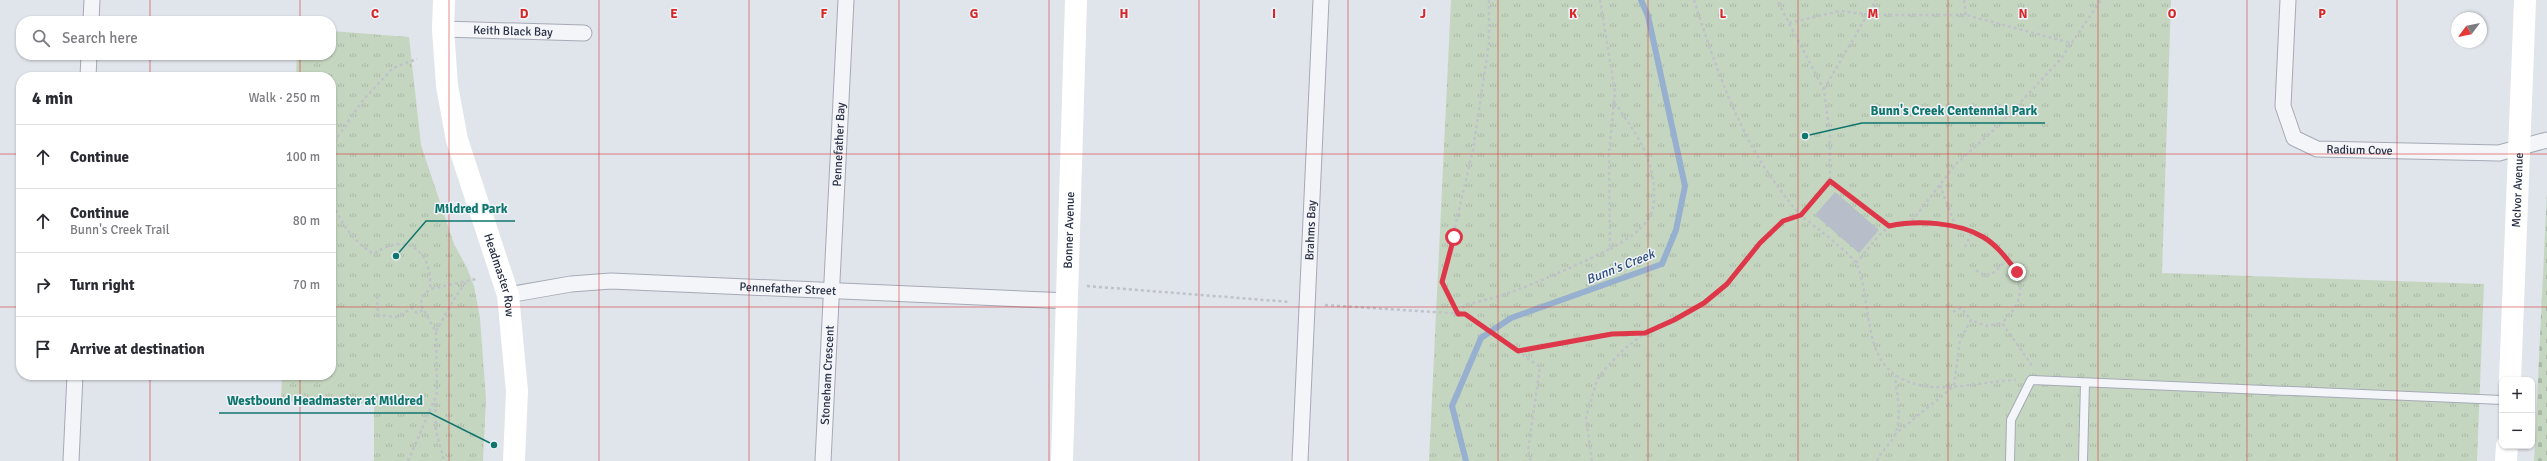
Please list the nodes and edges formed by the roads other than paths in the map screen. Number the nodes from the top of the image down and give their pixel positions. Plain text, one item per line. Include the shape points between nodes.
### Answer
1 (92, 0) edge
2 (444, 0) edge
3 (846, 0) edge
4 (1076, 0) edge
5 (1321, 0) edge
6 (2288, 0) edge
7 (2526, 0) edge
8 (91, 16) edge
9 (443, 29) junction
10 (584, 33) dead end
11 (89, 60) edge
12 (88, 72) edge
13 (2547, 140) edge
14 (2519, 147) junction
15 (831, 289) junction
16 (1069, 293) junction
17 (508, 295) junction
18 (2510, 377) edge
19 (75, 380) edge
20 (2085, 383) junction
21 (2499, 400) edge
22 (2507, 449) edge
23 (71, 461) edge
24 (514, 461) edge
25 (824, 461) edge
26 (1062, 461) edge
27 (1300, 461) edge
28 (2010, 461) edge
29 (2083, 461) edge
30 (2506, 461) edge

1 - 8 street
2 - 9 street, Headmaster Row
3 - 15 street, Pennefather Bay
4 - 16 street, Bonner Avenue
5 - 27 street, Brahms Bay
6 - 14 street, Radium Cove via 2283,106 2294,138 2317,149 2494,153
7 - 14 street, McIvor Avenue
9 - 10 street, Keith Black Bay
9 - 17 street, Headmaster Row via 447,86 457,140
11 - 12 street
13 - 14 street, Radium Cove
14 - 18 street, McIvor Avenue
15 - 16 street, Pennefather Street
15 - 17 street, Pennefather Street via 611,282 534,289
15 - 25 street, Stoneham Crescent
16 - 26 street, Bonner Avenue
17 - 24 street, Headmaster Row via 517,391
19 - 23 street
20 - 21 lane
20 - 28 lane via 2031,380 2011,420
20 - 29 lane
22 - 30 street

